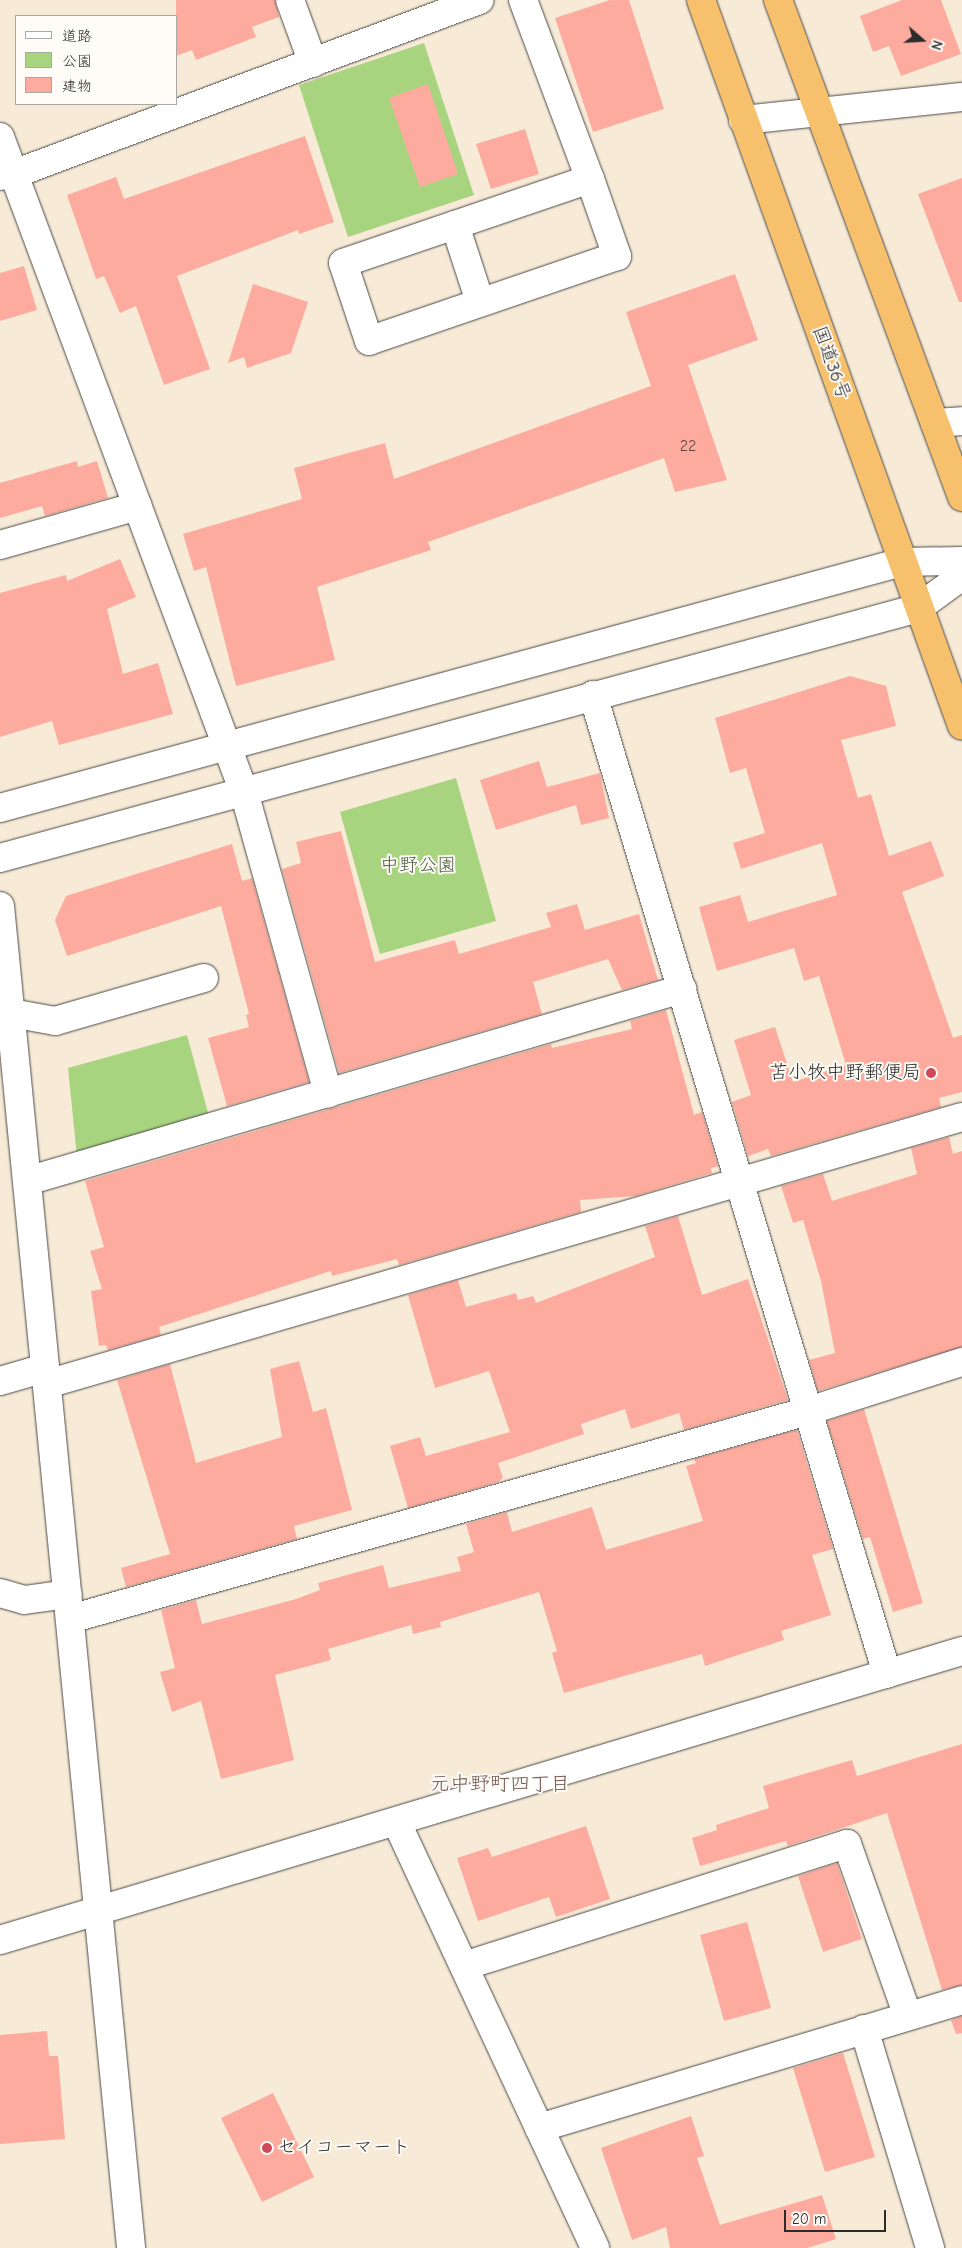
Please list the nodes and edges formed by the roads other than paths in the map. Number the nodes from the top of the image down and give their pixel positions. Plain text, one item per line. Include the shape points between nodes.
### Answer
1 (290, 0) edge
2 (480, 0) edge
3 (523, 0) edge
4 (701, 0) edge
5 (778, 0) edge
6 (313, 63) junction
7 (962, 97) edge
8 (817, 112) junction
9 (743, 120) junction
10 (0, 137) edge
11 (7, 175) edge
12 (590, 179) junction
13 (455, 225) junction
14 (480, 302) junction
15 (962, 421) edge
16 (935, 423) junction
17 (962, 497) edge
18 (138, 506) junction
19 (0, 545) edge
20 (962, 561) edge
21 (902, 562) junction
22 (962, 576) edge
23 (918, 608) junction
24 (593, 696) junction
25 (962, 726) edge
26 (228, 747) junction
27 (244, 792) junction
28 (0, 808) edge
29 (0, 858) edge
30 (0, 906) edge
31 (204, 978) dead end
32 (682, 990) junction
33 (11, 1012) junction
34 (328, 1093) junction
35 (962, 1117) edge
36 (27, 1181) junction
37 (740, 1182) junction
38 (962, 1362) edge
39 (46, 1376) junction
40 (0, 1381) edge
41 (808, 1411) junction
42 (0, 1593) edge
43 (69, 1607) junction
44 (962, 1651) edge
45 (887, 1674) junction
46 (397, 1823) junction
47 (98, 1912) junction
48 (0, 1940) edge
49 (464, 1966) junction
50 (962, 2000) edge
51 (908, 2016) junction
52 (864, 2029) junction
53 (539, 2128) junction
54 (131, 2248) edge
55 (595, 2248) edge
56 (930, 2248) edge

1 - 6 street
2 - 6 street
3 - 12 street
4 - 9 highway, 国道36号
5 - 8 highway
6 - 11 street
7 - 8 street
8 - 9 street
8 - 16 highway
9 - 21 highway, 国道36号
10 - 11 street
11 - 18 street
12 - 13 street
12 - 14 street via 617,256
13 - 14 street
13 - 14 street via 344,263 370,340
15 - 16 street
16 - 17 highway
18 - 19 street
18 - 26 street
20 - 21 street
21 - 23 highway, 国道36号
21 - 26 street
22 - 23 street
23 - 24 street
23 - 25 highway, 国道36号
24 - 27 street
24 - 32 street
26 - 27 street
26 - 28 street
27 - 29 street
27 - 34 street
30 - 33 street
31 - 33 street via 55,1022
32 - 34 street
32 - 37 street
33 - 36 street
34 - 36 street
35 - 37 street
36 - 39 street
37 - 39 street
37 - 41 street
38 - 41 street
39 - 40 street
39 - 43 street
41 - 43 street
41 - 45 street
42 - 43 street
43 - 47 street
44 - 45 street
45 - 46 street
46 - 47 street
46 - 49 street
47 - 48 street
47 - 54 street
49 - 51 street via 847,1844
49 - 53 street
50 - 51 street
51 - 52 street
52 - 53 street
52 - 56 street
53 - 55 street

